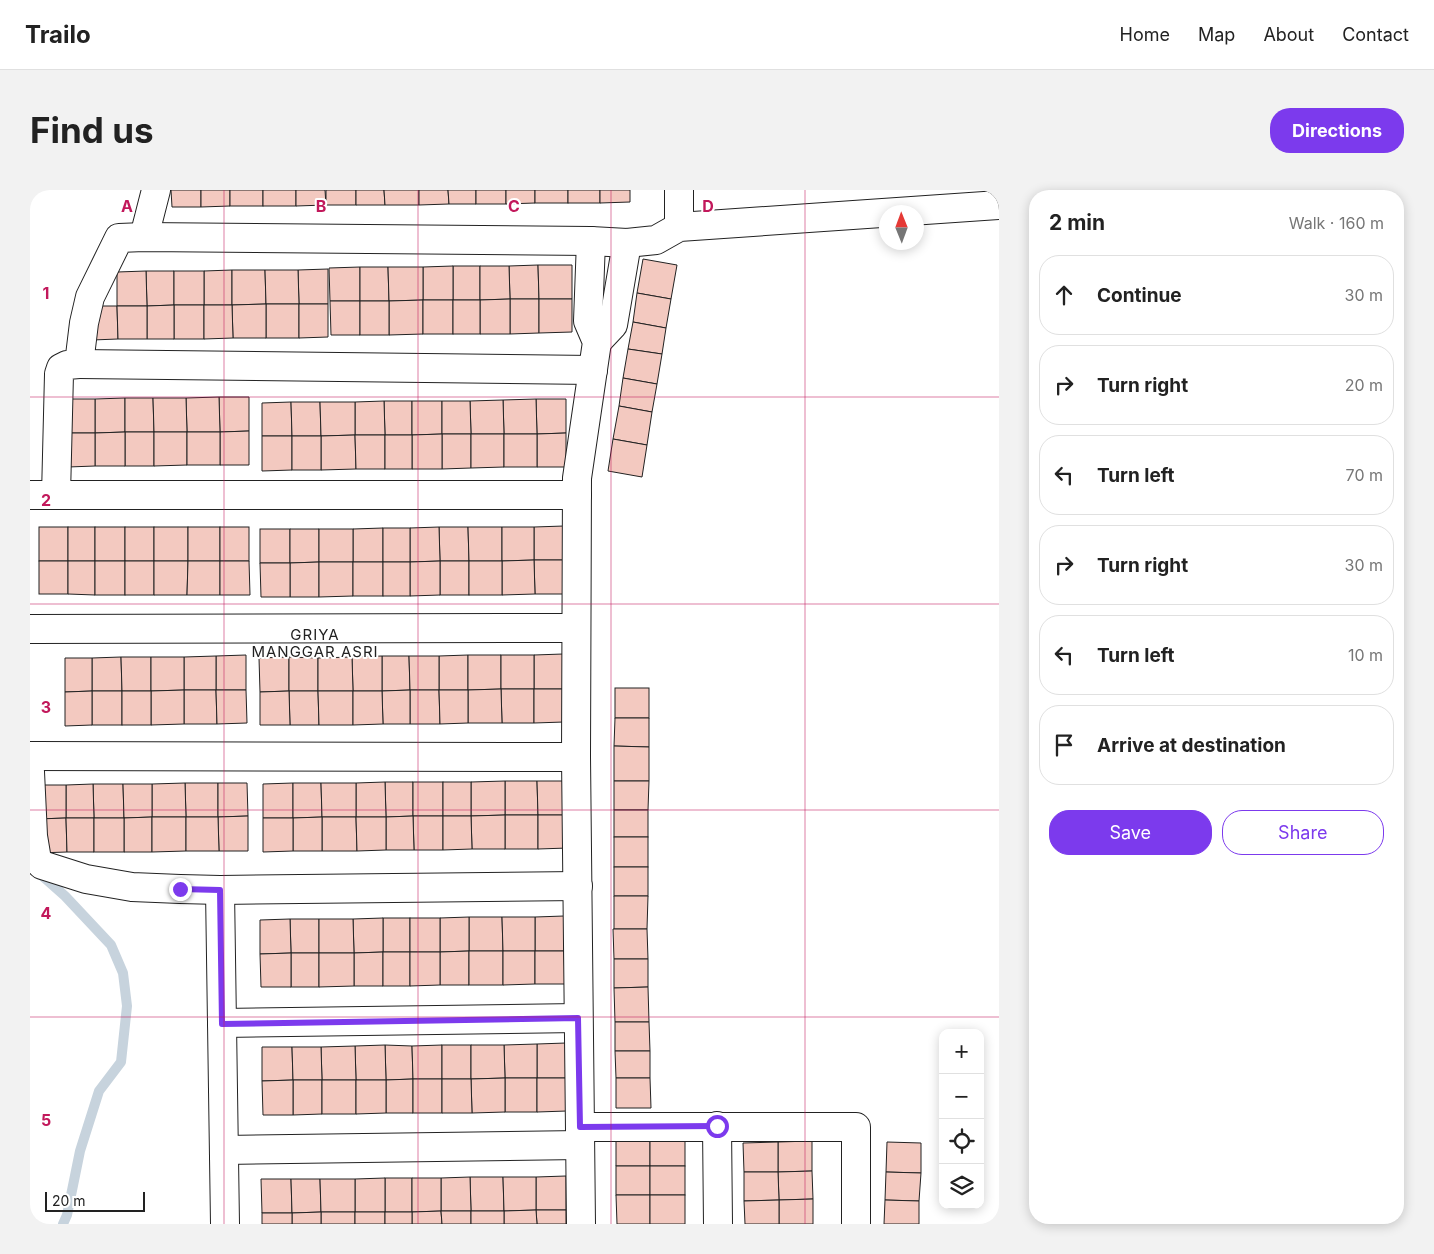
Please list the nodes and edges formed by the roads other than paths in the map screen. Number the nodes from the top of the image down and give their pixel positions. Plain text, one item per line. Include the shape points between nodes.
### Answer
1 (156, 190) edge
2 (679, 190) edge
3 (999, 204) edge
4 (679, 227) junction
5 (144, 237) junction
6 (591, 241) junction
7 (627, 243) junction
8 (597, 342) junction
9 (79, 364) junction
10 (593, 370) junction
11 (43, 495) edge
12 (578, 496) junction
13 (576, 628) junction
14 (30, 629) edge
15 (30, 756) edge
16 (576, 758) junction
17 (30, 772) edge
18 (578, 886) junction
19 (220, 890) junction
20 (578, 1018) junction
21 (222, 1024) junction
22 (717, 1126) junction
23 (580, 1136) junction
24 (224, 1150) junction
25 (225, 1224) edge
26 (581, 1224) edge
27 (718, 1224) edge
28 (856, 1224) edge

1 - 5 street
2 - 4 street
3 - 4 street
4 - 7 street via 656,240
5 - 6 street
5 - 9 street via 124,237 117,241 90,297
6 - 7 street
6 - 8 street via 588,321
7 - 8 street via 613,325
8 - 10 street
9 - 10 street
9 - 11 street via 67,364 59,374
10 - 12 street via 577,478
11 - 12 street
12 - 13 street
13 - 14 street
13 - 16 street
15 - 16 street
16 - 18 street
17 - 19 street via 35,855 42,865 86,879 132,887
18 - 19 street
18 - 20 street
19 - 21 street
20 - 21 street
20 - 23 street
21 - 24 street
22 - 23 street
22 - 27 street
22 - 28 street via 856,1127
23 - 24 street
23 - 26 street
24 - 25 street

